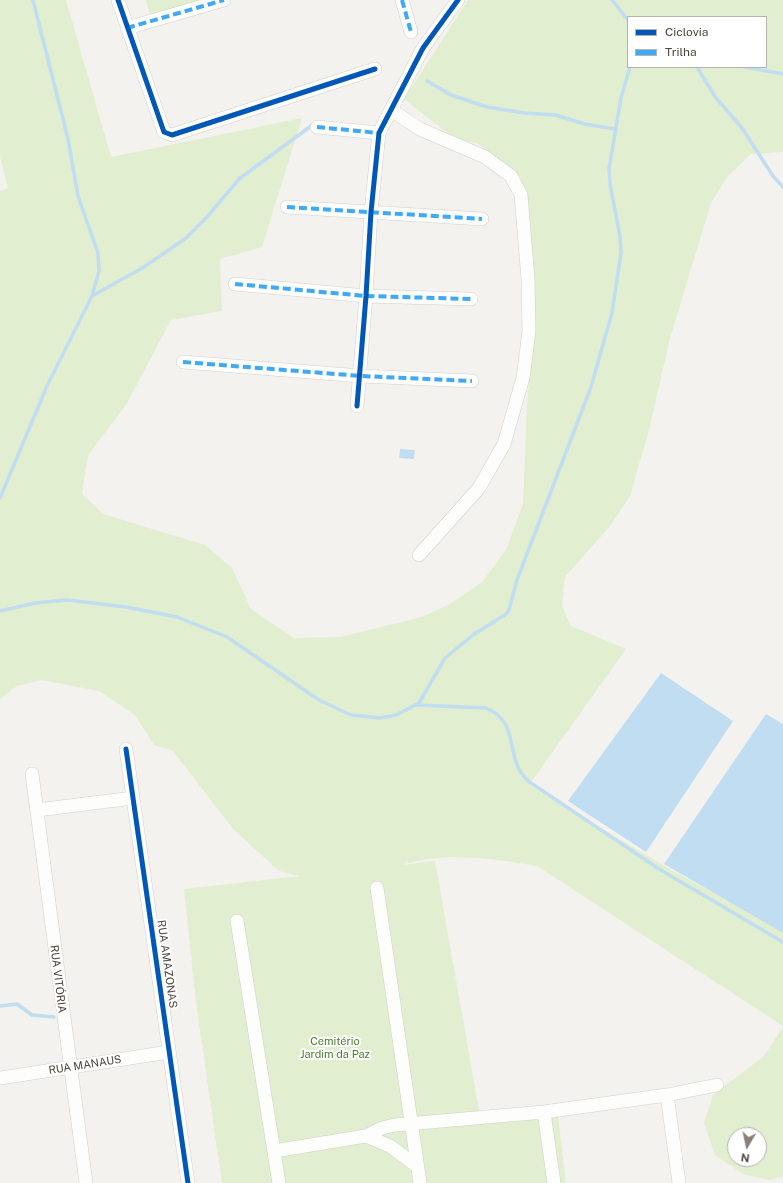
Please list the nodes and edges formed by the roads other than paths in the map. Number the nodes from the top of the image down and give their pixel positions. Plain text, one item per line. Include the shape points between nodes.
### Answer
1 (118, 0) edge
2 (224, 0) edge
3 (402, 0) edge
4 (458, 0) edge
5 (127, 28) junction
6 (411, 32) dead end
7 (375, 69) dead end
8 (391, 110) junction
9 (317, 127) dead end
10 (379, 133) junction
11 (287, 206) dead end
12 (371, 212) junction
13 (482, 219) dead end
14 (235, 284) dead end
15 (366, 296) junction
16 (471, 299) dead end
17 (182, 362) dead end
18 (361, 376) junction
19 (472, 382) dead end
20 (357, 406) dead end
21 (419, 555) dead end
22 (126, 749) dead end
23 (32, 774) dead end
24 (133, 798) junction
25 (37, 810) junction
26 (377, 888) dead end
27 (237, 921) dead end
28 (169, 1052) junction
29 (70, 1067) junction
30 (0, 1078) edge
31 (717, 1085) dead end
32 (667, 1095) junction
33 (544, 1112) junction
34 (411, 1125) junction
35 (366, 1136) junction
36 (274, 1151) junction
37 (418, 1166) junction
38 (86, 1183) edge
39 (188, 1183) edge
40 (279, 1183) edge
41 (420, 1183) edge
42 (554, 1183) edge
43 (679, 1183) edge

1 - 5 street
2 - 5 street
3 - 6 street
4 - 8 street via 424,48
5 - 7 street via 164,132 172,135
8 - 10 street
8 - 21 street via 420,129 485,157 511,176 521,195 528,279 529,331 523,378 504,444 479,488
9 - 10 street
10 - 12 street
11 - 12 street
12 - 13 street
12 - 15 street
14 - 15 street
15 - 16 street
15 - 18 street
17 - 18 street
18 - 19 street
18 - 20 street
22 - 24 street, RUA AMAZONAS
23 - 25 street, RUA VITÓRIA
24 - 25 street
24 - 28 street, RUA AMAZONAS
25 - 29 street, RUA VITÓRIA
26 - 34 street
27 - 36 street
28 - 29 street, RUA MANAUS
28 - 39 street, RUA AMAZONAS
29 - 30 street, RUA MANAUS
29 - 38 street, RUA VITÓRIA
31 - 32 street
32 - 33 street
32 - 43 street
33 - 34 street
33 - 42 street
34 - 35 street via 388,1126
34 - 37 street
35 - 36 street
35 - 37 street via 390,1146
36 - 40 street
37 - 41 street

